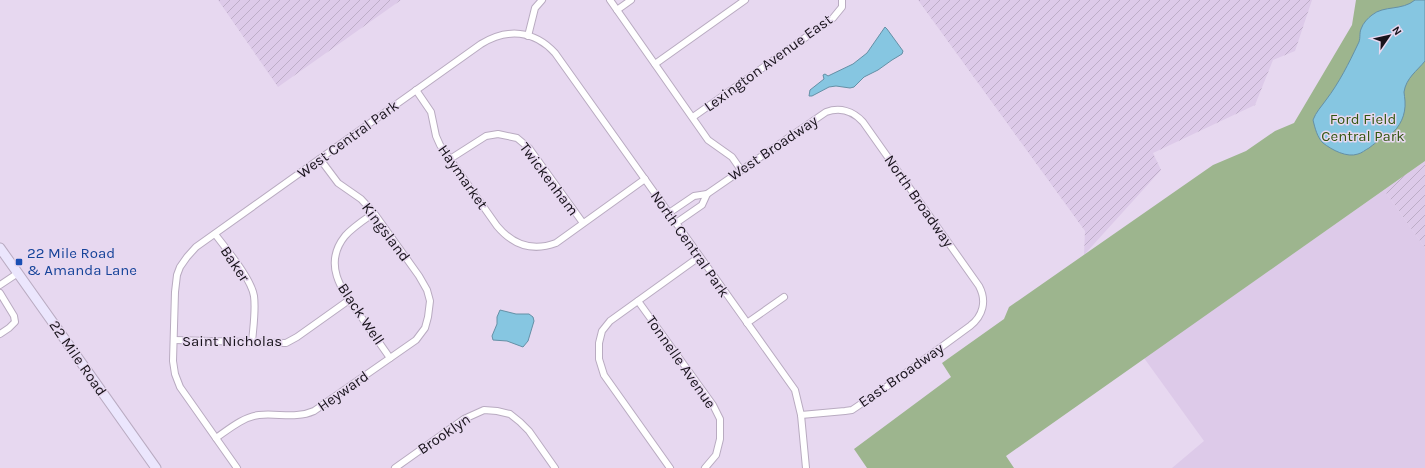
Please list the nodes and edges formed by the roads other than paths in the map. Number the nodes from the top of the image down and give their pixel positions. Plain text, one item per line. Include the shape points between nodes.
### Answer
1 (542, 0) edge
2 (610, 0) edge
3 (631, 0) edge
4 (745, 0) edge
5 (842, 0) edge
6 (617, 10) junction
7 (528, 36) junction
8 (535, 38) joint
9 (655, 64) junction
10 (416, 90) junction
11 (842, 110) joint
12 (693, 117) junction
13 (320, 159) junction
14 (450, 159) junction
15 (741, 170) junction
16 (645, 180) junction
17 (707, 194) junction
18 (683, 204) junction
19 (374, 214) junction
20 (669, 214) junction
21 (690, 214) junction
22 (583, 223) junction
23 (676, 223) junction
24 (215, 234) junction
25 (0, 248) edge
26 (699, 257) junction
27 (18, 273) junction
28 (0, 285) edge
29 (0, 293) edge
30 (784, 297) dead end
31 (349, 300) junction
32 (638, 301) junction
33 (983, 304) joint
34 (428, 317) joint
35 (747, 323) junction
36 (0, 334) edge
37 (174, 340) junction
38 (252, 343) junction
39 (390, 358) junction
40 (801, 415) junction
41 (216, 438) junction
42 (156, 468) edge
43 (237, 468) edge
44 (395, 468) edge
45 (555, 468) edge
46 (670, 468) edge
47 (705, 468) edge
48 (806, 468) edge

1 - 7 street via 535,8
2 - 6 street
3 - 6 street
4 - 9 street
5 - 12 street, Lexington Avenue East via 842,7 833,18
6 - 9 street
7 - 8 street, West Central Park
7 - 10 street, West Central Park via 502,34 487,40
8 - 16 street, North Central Park via 555,53
9 - 12 street
10 - 13 street, West Central Park
10 - 14 street, Haymarket via 432,112 437,140
11 - 15 street, West Broadway via 826,112
11 - 33 street, North Broadway via 857,116 867,128 975,280 983,294
12 - 15 street via 708,140 732,157
13 - 19 street, Kingsland via 338,183 361,199
13 - 24 street, West Central Park
14 - 22 street, Haymarket via 505,235 515,242 530,247 556,243
14 - 22 street, Twickenham via 486,136 498,134 517,138 529,148
15 - 17 street, West Broadway
16 - 20 street, North Central Park
16 - 22 street
17 - 18 street, West Broadway via 694,196
17 - 21 street, West Broadway via 702,205
18 - 20 street, West Broadway
18 - 21 street
19 - 31 street, Black Well via 348,233 337,252 335,271 339,285
19 - 34 street, Kingsland via 427,290 430,301
20 - 23 street, North Central Park
21 - 23 street, West Broadway
23 - 26 street, North Central Park
24 - 37 street, West Central Park via 191,252 178,275
24 - 38 street, Baker via 252,290
25 - 27 street, 22 Mile Road
26 - 32 street
26 - 35 street, North Central Park
27 - 28 street
27 - 42 street, 22 Mile Road
29 - 36 street via 14,316 14,322
30 - 35 street
31 - 38 street, Saint Nicholas via 286,343
31 - 39 street, Black Well
32 - 46 street via 610,321 602,331 599,359 604,375
32 - 47 street, Tonnelle Avenue via 720,419 720,439 716,455
33 - 40 street, East Broadway via 980,316 973,324 857,407 845,411
34 - 39 street, Heyward via 426,328 416,340
35 - 40 street, North Central Park via 794,390
37 - 38 street, Saint Nicholas
37 - 41 street, West Central Park via 173,361 177,381
39 - 41 street, Heyward via 314,411 303,415 255,416 243,420
40 - 48 street, North Central Park
41 - 43 street, West Central Park
44 - 45 street, Brooklyn via 464,419 484,410 510,414 520,422

